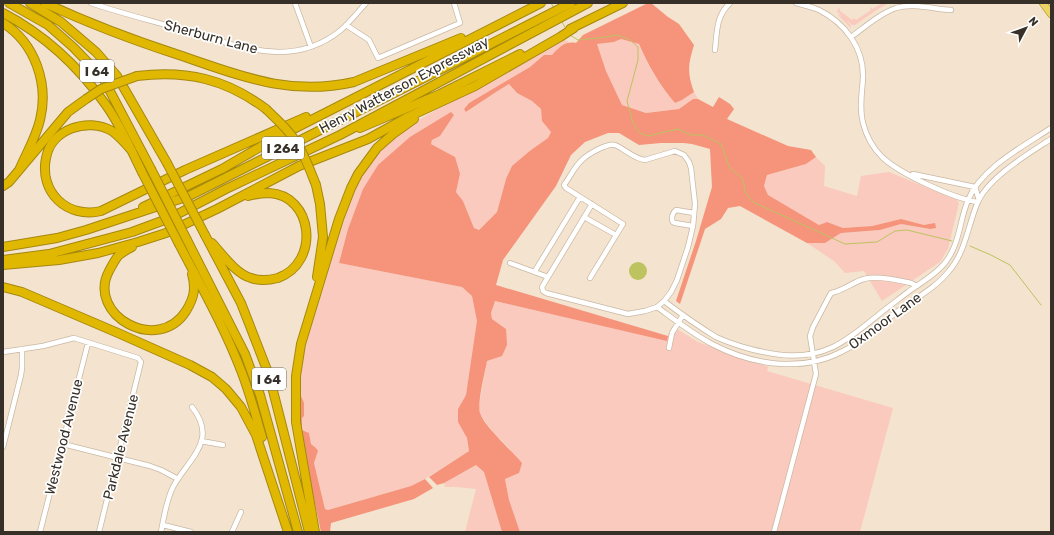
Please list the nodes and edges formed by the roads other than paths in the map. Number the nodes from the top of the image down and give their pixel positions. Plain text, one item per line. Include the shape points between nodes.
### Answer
1 (9, 3) edge
2 (30, 3) edge
3 (45, 3) edge
4 (91, 3) edge
5 (295, 3) edge
6 (366, 3) edge
7 (454, 3) edge
8 (541, 3) edge
9 (571, 3) edge
10 (588, 3) edge
11 (622, 3) edge
12 (730, 3) edge
13 (796, 3) edge
14 (1043, 3) edge
15 (951, 10) dead end
16 (564, 11) junction
17 (3, 13) edge
18 (1051, 14) edge
19 (551, 18) junction
20 (3, 23) edge
21 (346, 25) junction
22 (497, 25) junction
23 (560, 36) junction
24 (851, 37) junction
25 (311, 47) junction
26 (715, 50) dead end
27 (354, 97) junction
28 (439, 102) junction
29 (1051, 128) edge
30 (340, 135) junction
31 (1051, 139) edge
32 (132, 151) junction
33 (20, 168) junction
34 (908, 173) junction
35 (3, 186) edge
36 (974, 187) junction
37 (580, 197) junction
38 (238, 198) junction
39 (967, 200) junction
40 (978, 201) junction
41 (592, 204) junction
42 (694, 213) junction
43 (584, 217) junction
44 (693, 226) junction
45 (205, 235) junction
46 (616, 236) junction
47 (138, 242) junction
48 (3, 243) edge
49 (3, 247) edge
50 (3, 260) edge
51 (188, 262) junction
52 (510, 263) dead end
53 (3, 265) edge
54 (535, 271) junction
55 (548, 277) junction
56 (590, 278) dead end
57 (917, 286) junction
58 (3, 287) edge
59 (664, 301) junction
60 (657, 307) junction
61 (311, 312) junction
62 (683, 315) junction
63 (678, 322) junction
64 (88, 343) junction
65 (669, 348) dead end
66 (22, 350) junction
67 (3, 352) edge
68 (813, 354) junction
69 (815, 362) junction
70 (192, 407) dead end
71 (201, 441) junction
72 (63, 444) junction
73 (222, 445) dead end
74 (3, 447) edge
75 (118, 458) junction
76 (178, 479) junction
77 (240, 512) dead end
78 (163, 525) junction
79 (40, 532) edge
80 (99, 532) edge
81 (161, 532) edge
82 (191, 532) edge
83 (232, 532) edge
84 (288, 532) edge
85 (298, 532) edge
86 (309, 532) edge
87 (315, 532) edge
88 (774, 532) edge

1 - 85 highway, I 64, bridge via 48,26 73,46 103,78 245,354 262,401
2 - 45 highway, I 64, bridge via 73,32 96,52 117,76
3 - 22 highway via 115,33 244,77 266,83 302,87 337,86 354,82
4 - 25 street, Sherburn Lane via 254,50 286,52
5 - 25 street
6 - 21 street, Sherburn Lane
7 - 21 street via 460,23 378,58 369,40
8 - 22 highway
9 - 16 highway, Henry Watterson Expressway / I 264
10 - 16 highway, Henry Watterson Expressway / I 264
11 - 23 highway
12 - 26 street via 723,10 718,22
13 - 24 street via 830,16
14 - 18 main road
15 - 24 street via 906,6 880,16
16 - 19 highway, Henry Watterson Expressway / I 264
17 - 32 highway via 42,36 78,70 107,106
19 - 30 highway, Henry Watterson Expressway / I 264
19 - 49 highway, Henry Watterson Expressway / I 264 via 189,196 57,238
20 - 33 highway via 18,35 31,52 40,75 43,98 36,134
21 - 25 street, Sherburn Lane
22 - 27 highway
23 - 28 highway via 476,86
23 - 30 highway via 440,94
24 - 34 street via 862,64 860,104 867,135 881,156
27 - 32 highway via 203,161 91,214 71,210 62,205 49,187 45,168 48,151 62,133 74,127 87,124 100,126 111,131
27 - 48 highway via 222,169 138,210 84,228
28 - 38 highway via 368,139 298,166
28 - 61 highway via 377,148 358,174 340,219
29 - 36 street, Oxmoor Lane via 998,164
30 - 50 highway, Henry Watterson Expressway / I 264 via 164,220 132,232 50,254
31 - 40 street, Oxmoor Lane via 1000,175
32 - 51 highway, bridge
33 - 35 highway
33 - 61 highway, bridge via 68,112 101,90 137,76 159,74 203,78 232,88 266,109 287,129 306,159 316,185 322,237
34 - 36 street
34 - 39 street
36 - 39 street, Oxmoor Lane
36 - 40 street
37 - 41 street
37 - 42 street via 564,185 581,160 605,146 615,146 640,160 675,151 684,155 689,162 693,179
37 - 54 street
38 - 45 highway via 270,193 283,196 294,204 303,217 307,241 298,263 283,276 272,280 250,278 231,264
38 - 47 highway via 166,233
39 - 40 street
39 - 57 street, Oxmoor Lane via 952,253 943,266
40 - 69 street, Oxmoor Lane via 963,246 950,271 855,345
41 - 43 street
41 - 46 street via 623,224
42 - 44 street
42 - 44 street via 677,210 674,211 672,219 675,223
43 - 46 street
43 - 55 street
44 - 59 street via 677,280
45 - 86 highway, I 64 via 241,303 268,375
46 - 56 street
47 - 51 highway via 119,256 107,274 105,285 110,307 117,317 136,328 155,331 167,328 184,314 195,290
47 - 53 highway via 59,260
51 - 84 highway via 214,309 242,373
52 - 54 street
54 - 55 street
55 - 60 street via 542,287 546,293 628,314
57 - 68 street, Oxmoor Lane via 844,341
57 - 68 street via 870,278 831,293 811,332
58 - 84 highway via 22,292 190,365 212,377 226,389 241,407 256,434
59 - 60 street
59 - 62 street, Oxmoor Lane
60 - 63 street, Oxmoor Lane
61 - 87 highway via 301,344 296,376 296,422
62 - 63 street
62 - 68 street, Oxmoor Lane via 717,337 734,344 779,355
63 - 65 street
63 - 69 street, Oxmoor Lane via 712,344 735,354 788,364
64 - 66 street via 74,338
64 - 72 street, Westwood Avenue
64 - 75 street, Parkdale Avenue via 138,358 141,362
66 - 67 street
66 - 74 street via 21,375
68 - 69 street
69 - 88 street via 814,383
70 - 71 street via 201,425
71 - 73 street
71 - 76 street via 197,453
72 - 75 street
72 - 79 street, Westwood Avenue
75 - 76 street via 161,470
75 - 80 street, Parkdale Avenue
76 - 78 street via 167,504
77 - 83 street
78 - 81 street
78 - 82 street

